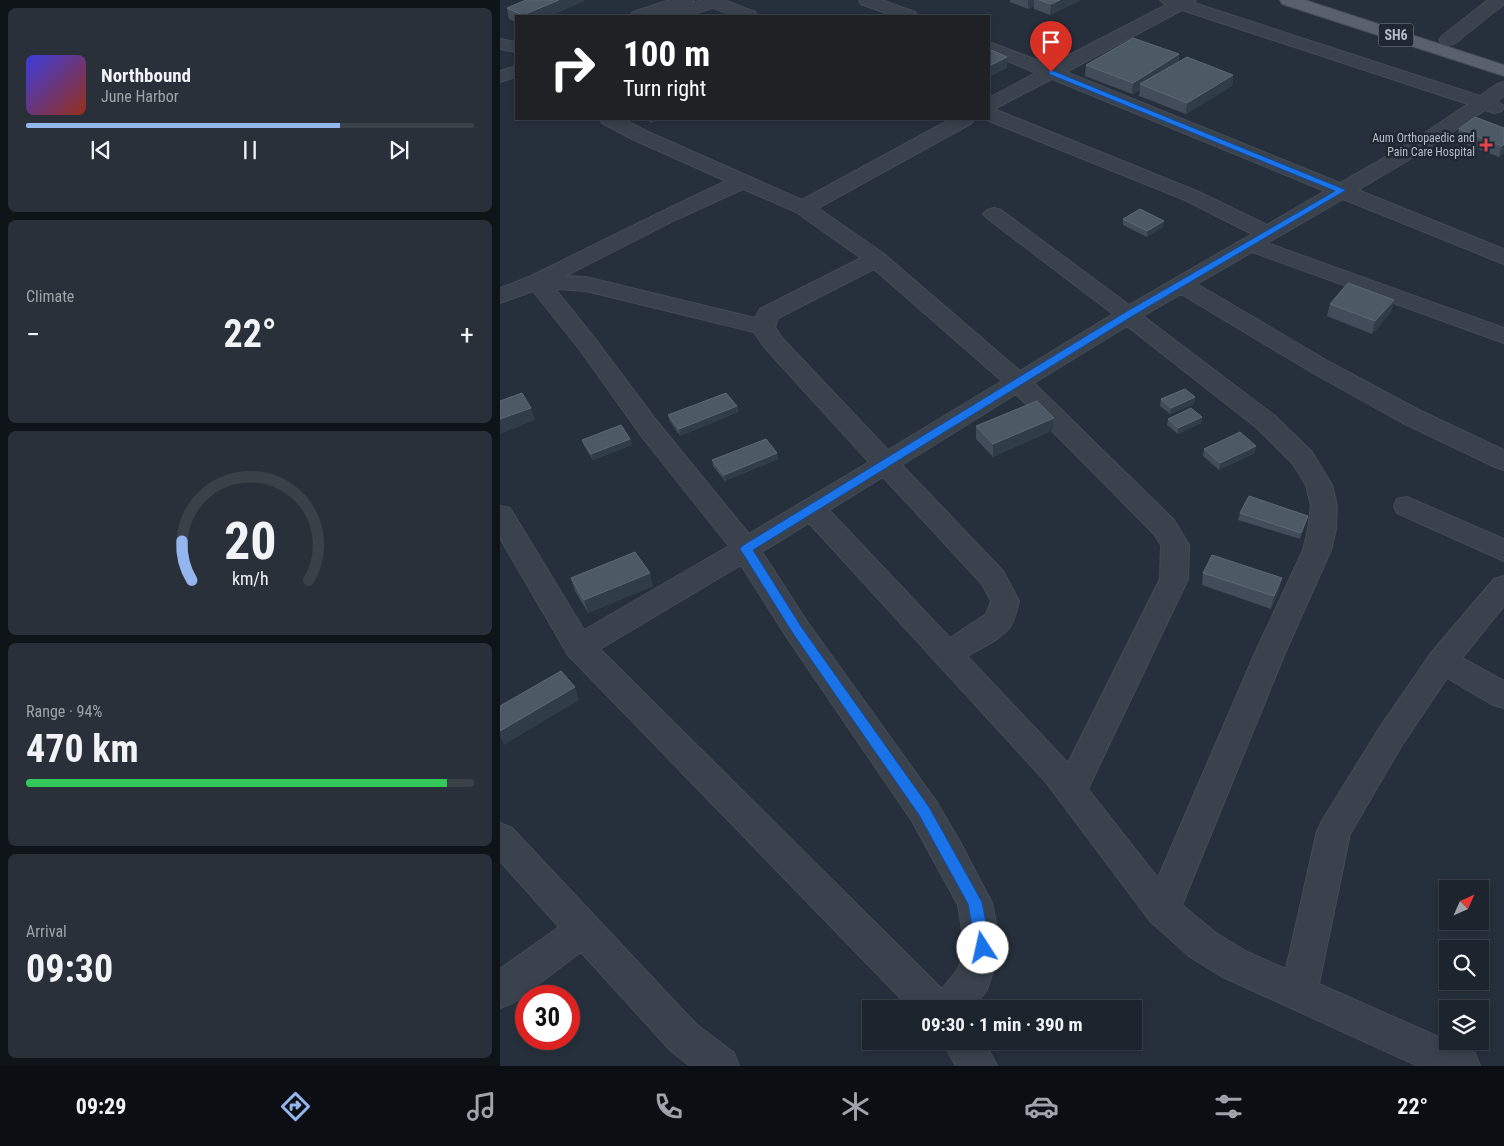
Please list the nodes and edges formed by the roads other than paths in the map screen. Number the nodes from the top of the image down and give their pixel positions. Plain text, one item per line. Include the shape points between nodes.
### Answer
1 (686, 0) edge
2 (867, 0) edge
3 (1288, 0) edge
4 (1320, 0) edge
5 (1496, 0) edge
6 (716, 1) edge
7 (1178, 1) edge
8 (642, 15) edge
9 (674, 15) edge
10 (747, 15) edge
11 (906, 15) edge
12 (1448, 40) junction
13 (500, 44) edge
14 (990, 47) edge
15 (1504, 58) edge
16 (510, 64) edge
17 (1504, 71) edge
18 (1051, 72) junction
19 (1504, 88) edge
20 (990, 92) edge
21 (1009, 95) junction
22 (990, 104) edge
23 (1493, 106) edge
24 (990, 114) edge
25 (611, 120) edge
26 (963, 120) edge
27 (744, 181) junction
28 (1342, 190) junction
29 (803, 208) junction
30 (994, 214) dead end
31 (1259, 239) junction
32 (1504, 257) edge
33 (876, 259) junction
34 (537, 282) junction
35 (1180, 284) junction
36 (500, 296) edge
37 (1128, 315) junction
38 (763, 327) junction
39 (1504, 336) edge
40 (1018, 382) junction
41 (1504, 461) edge
42 (885, 464) junction
43 (1407, 506) dead end
44 (812, 509) junction
45 (500, 515) edge
46 (746, 549) junction
47 (1504, 551) edge
48 (1504, 586) edge
49 (579, 647) junction
50 (947, 654) junction
51 (1442, 661) junction
52 (1504, 696) edge
53 (1070, 792) junction
54 (500, 838) edge
55 (1162, 910) junction
56 (584, 929) junction
57 (500, 991) edge
58 (1299, 994) junction
59 (928, 1000) edge
60 (956, 1000) edge
61 (967, 1050) edge
62 (720, 1066) edge
63 (978, 1066) edge
64 (1461, 1066) edge

1 - 8 street
2 - 11 street
3 - 17 main road, SH6
4 - 12 main road, SH6
5 - 12 street
6 - 9 street
6 - 10 street
7 - 18 street
7 - 23 street
12 - 15 main road, SH6
13 - 16 street
14 - 18 street
18 - 21 street
18 - 28 street
19 - 23 street
20 - 21 street
21 - 22 street
23 - 28 street
24 - 31 street via 1192,196
25 - 27 street
26 - 29 street
27 - 29 street
27 - 34 street
28 - 31 street
28 - 32 street
29 - 33 street
30 - 37 street
31 - 35 street
31 - 39 street
33 - 38 street via 768,314
33 - 40 street
34 - 36 street
34 - 38 street via 586,284
34 - 46 street
35 - 37 street
35 - 41 street via 1408,415
37 - 40 street
37 - 55 street via 1266,422 1302,458 1319,485 1324,506 1317,550
38 - 42 street via 774,344
40 - 42 street
40 - 53 street via 1164,527 1174,545 1174,579
42 - 44 street
42 - 50 street via 993,578 1005,601 999,620
43 - 47 street
44 - 46 street
44 - 50 street
45 - 49 street
46 - 49 street
46 - 60 street via 803,639 924,811 975,902 983,948 974,978
48 - 51 street
49 - 59 street
50 - 53 street via 1056,772
51 - 52 street
51 - 58 street via 1391,736 1334,831
53 - 55 street
54 - 56 street
55 - 58 street via 1203,945 1234,964
56 - 57 street
56 - 62 street via 683,1037
58 - 64 street
61 - 63 street

